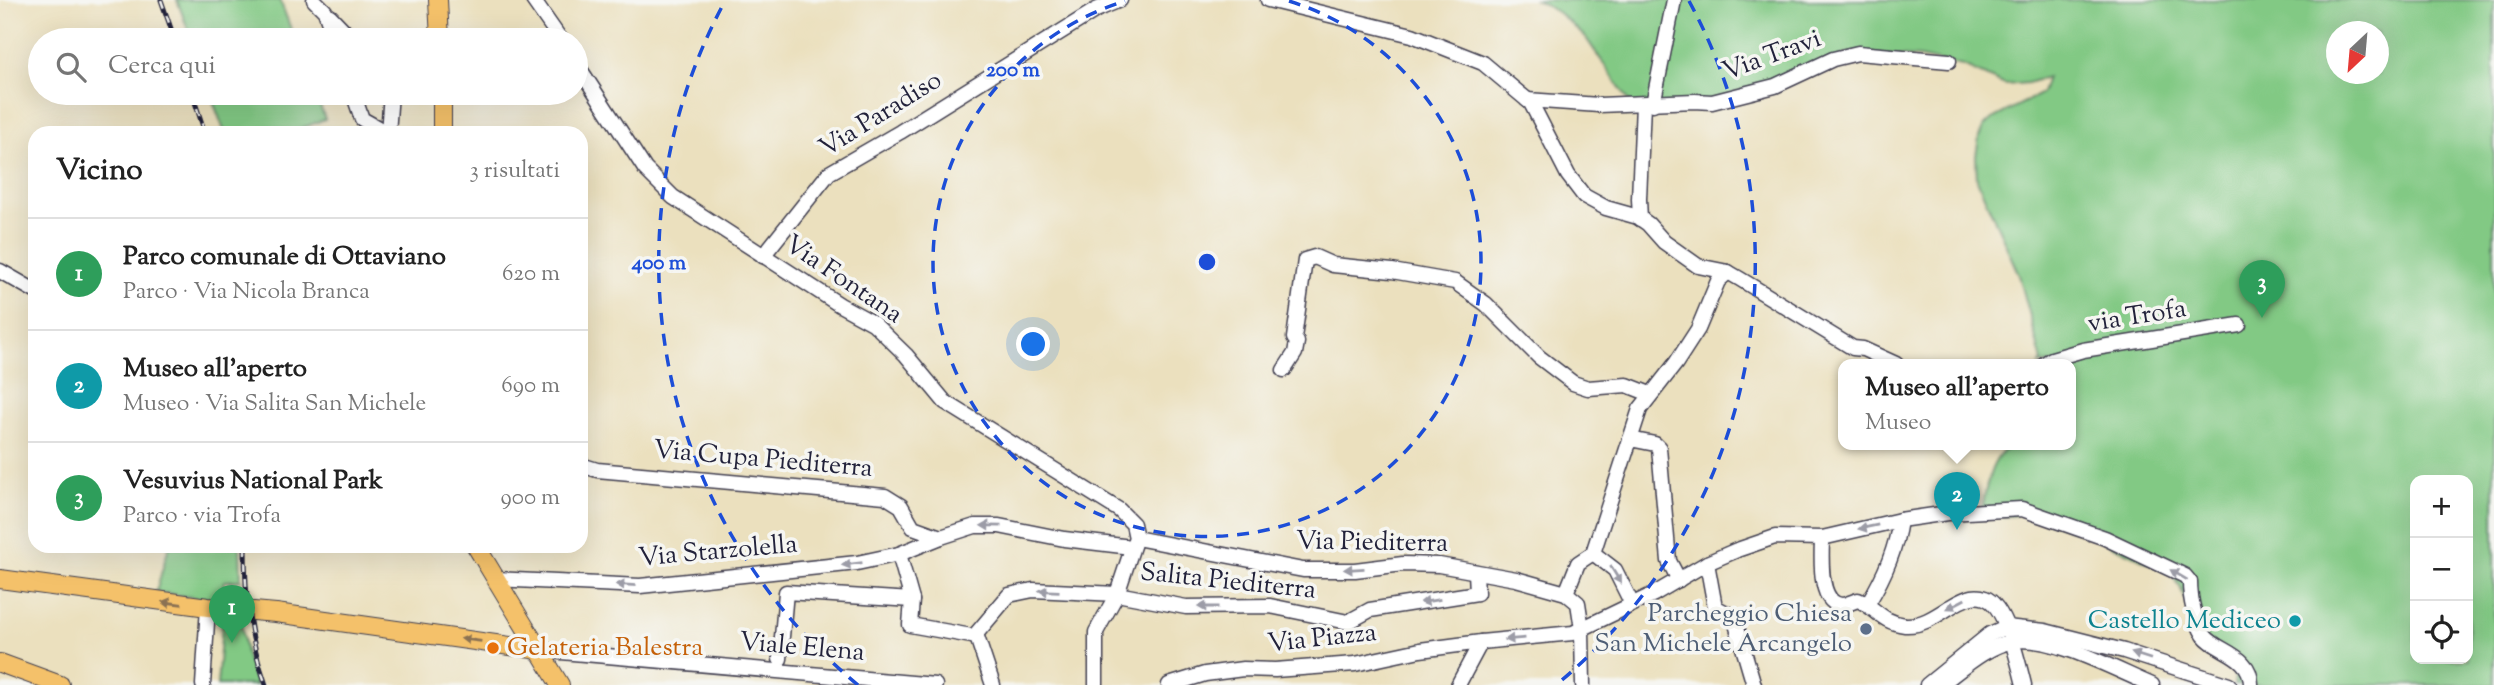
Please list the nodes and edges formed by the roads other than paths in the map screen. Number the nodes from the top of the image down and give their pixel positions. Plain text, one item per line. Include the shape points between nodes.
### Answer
1 (314, 0) edge
2 (438, 0) edge
3 (533, 0) edge
4 (1121, 0) edge
5 (1268, 0) edge
6 (1674, 0) edge
7 (325, 11) junction
8 (331, 28) edge
9 (341, 28) edge
10 (439, 28) edge
11 (553, 28) edge
12 (1949, 61) dead end
13 (588, 81) edge
14 (1527, 100) junction
15 (1648, 104) junction
16 (357, 105) edge
17 (390, 105) edge
18 (442, 105) edge
19 (374, 126) edge
20 (388, 126) edge
21 (443, 126) edge
22 (1640, 219) junction
23 (763, 256) junction
24 (0, 271) edge
25 (1728, 272) junction
26 (28, 287) edge
27 (2239, 324) dead end
28 (1885, 359) edge
29 (2052, 359) edge
30 (1284, 370) dead end
31 (1650, 394) junction
32 (1630, 439) junction
33 (588, 467) edge
34 (1900, 520) junction
35 (941, 537) junction
36 (1822, 538) junction
37 (1133, 543) junction
38 (1593, 552) junction
39 (480, 553) edge
40 (899, 554) junction
41 (1707, 563) junction
42 (787, 570) junction
43 (1476, 572) junction
44 (0, 579) edge
45 (496, 579) junction
46 (1679, 580) junction
47 (786, 592) junction
48 (1566, 593) junction
49 (1117, 594) junction
50 (912, 600) junction
51 (1867, 603) junction
52 (1632, 604) junction
53 (208, 607) junction
54 (2006, 627) junction
55 (1582, 629) junction
56 (977, 638) junction
57 (2013, 641) junction
58 (1482, 642) junction
59 (538, 650) junction
60 (780, 659) dead end
61 (0, 663) edge
62 (60, 685) edge
63 (203, 685) edge
64 (559, 685) edge
65 (935, 685) edge
66 (993, 685) edge
67 (1096, 685) edge
68 (1169, 685) edge
69 (1458, 685) edge
70 (1583, 685) edge
71 (1754, 685) edge
72 (1927, 685) edge
73 (1940, 685) edge
74 (2024, 685) edge
75 (2152, 685) edge
76 (2229, 685) edge
77 (2251, 685) edge

1 - 7 street
2 - 10 main road
3 - 11 street
4 - 23 street, Via Paradiso via 1096,10 829,173
5 - 14 street via 1412,35 1483,63
6 - 15 street
7 - 8 street
7 - 9 street
12 - 15 street, Via Travi via 1858,53 1731,98
13 - 23 street, Via Fontana via 645,169 673,197
14 - 15 street, Via Travi
14 - 22 street via 1584,196
15 - 22 street
16 - 19 street via 362,119
17 - 20 street
18 - 21 main road
22 - 25 street via 1698,266
23 - 37 street, Via Fontana via 873,323 945,402 1119,510 1133,524
24 - 26 street
25 - 28 street via 1853,348
25 - 31 street via 1718,281 1698,329
27 - 29 street, via Trofa
30 - 31 street via 1296,353 1305,260 1315,257 1333,265 1455,282 1573,383 1588,388 1627,385
31 - 32 street
32 - 38 street
32 - 46 street via 1659,449 1669,561
33 - 35 street, Via Cupa Piediterra via 885,496 901,506 913,527
34 -> 36 street, Via Piazza
34 - 51 street via 1896,545
77 -> 34 street, Via Piazza via 2251,677 2233,654 2206,637 2185,576 2105,538 2022,509
37 -> 35 street via 1064,539 999,526 975,526
35 - 40 street, Via Starzolella
36 - 41 street, Via Piazza via 1775,537
36 - 51 street via 1822,581 1827,594 1842,605 1858,600
43 -> 37 street, Via Piediterra via 1403,564 1303,570
37 - 49 street
38 - 48 street via 1578,564
38 -> 52 street via 1615,570
39 - 45 main road
40 -> 42 street, Via Starzolella via 868,562
40 - 50 street
41 - 46 street, Via Piazza
41 - 71 street via 1716,607 1734,617
42 -> 45 street, Via Starzolella via 640,586
42 - 47 street
43 - 48 street, Via Piediterra
43 -> 49 street, Salita Piediterra via 1477,593 1370,610 1348,622 1270,606 1186,607
53 -> 44 main road
45 - 59 main road
46 - 52 street, Via Piazza
47 - 50 street
47 - 60 street
48 - 55 street via 1578,603
49 -> 56 street via 1033,590 1009,596
49 - 67 street via 1096,632
50 - 56 street via 911,625
54 -> 51 street via 1986,598 1963,600 1928,621 1913,624 1890,621
52 - 55 street, Via Piazza
59 -> 53 main road
53 - 63 street
54 - 57 street
54 - 72 street via 1990,634
76 -> 54 street via 2124,651 2045,631
55 -> 58 street, Via Piazza
55 - 70 street
56 - 66 street
57 - 73 street via 1977,658
57 - 74 street
57 - 75 street via 2040,641
58 - 68 street, Via Piazza via 1354,664 1205,674
58 - 69 street
59 - 64 main road
59 - 65 street, Viale Elena
61 - 62 main road

